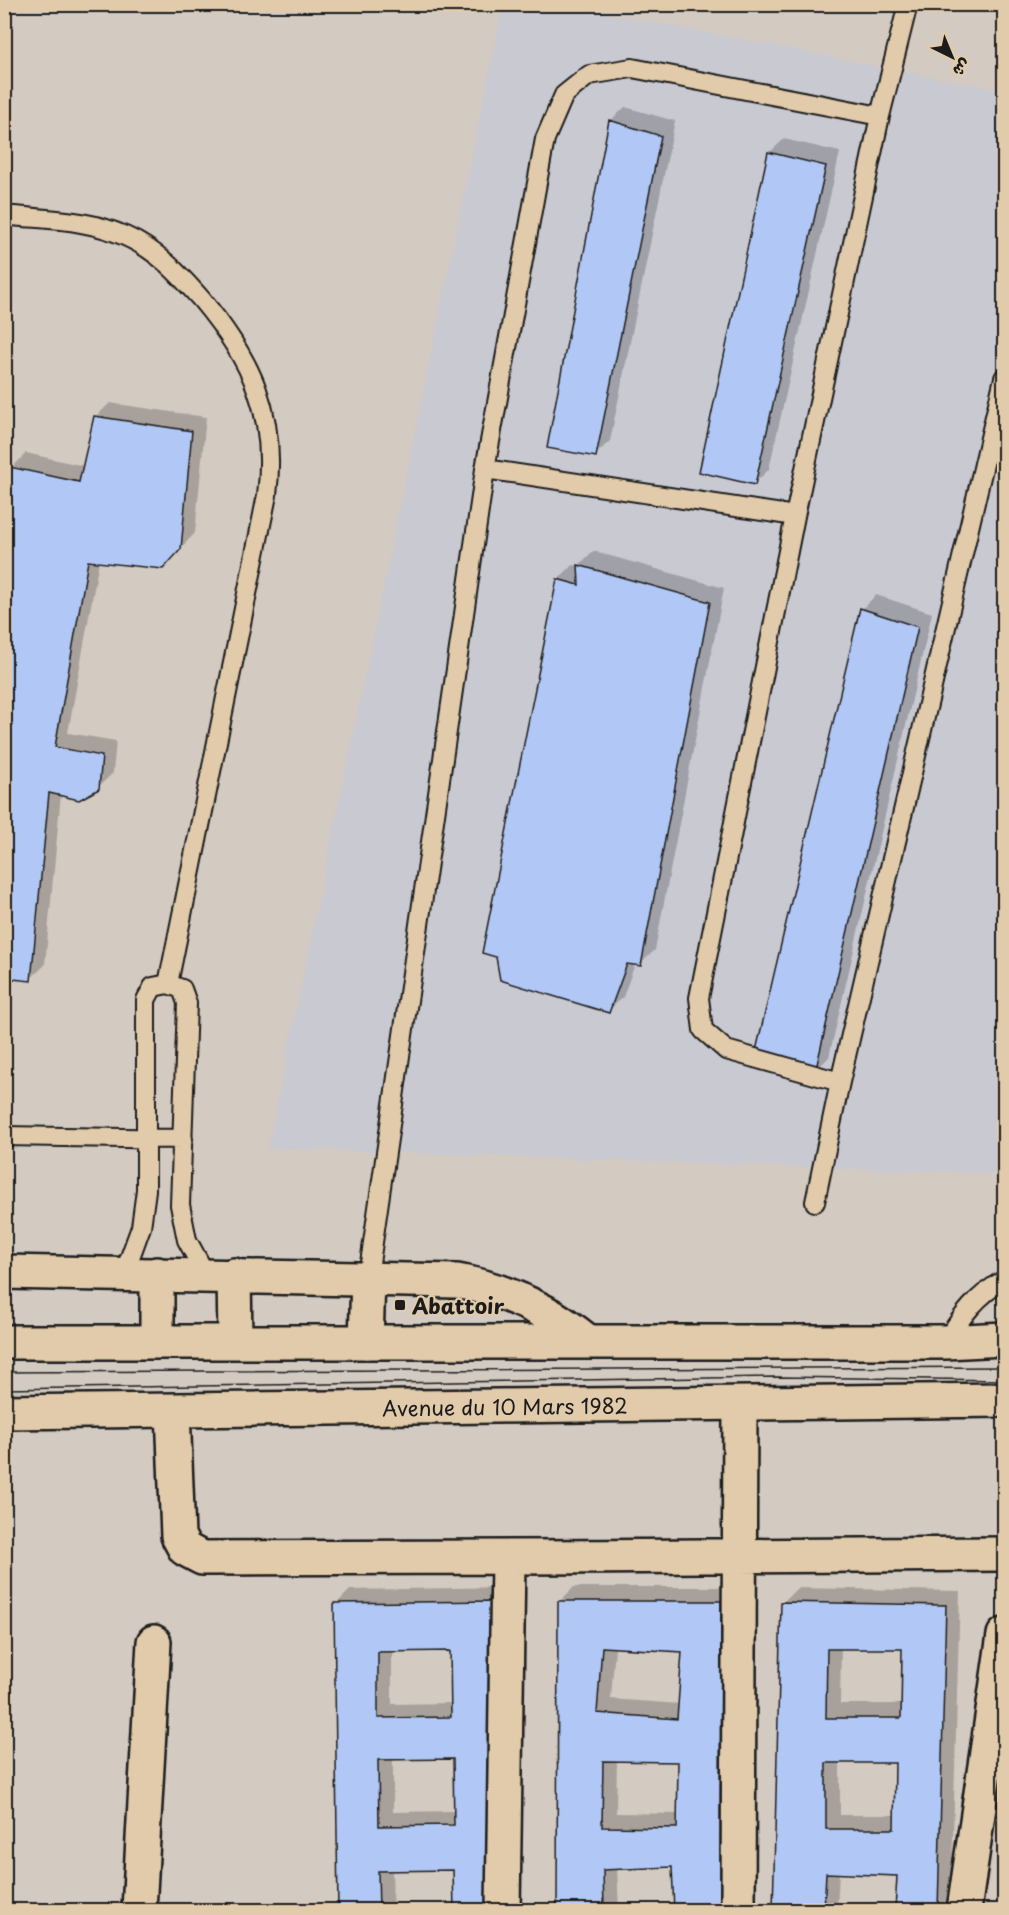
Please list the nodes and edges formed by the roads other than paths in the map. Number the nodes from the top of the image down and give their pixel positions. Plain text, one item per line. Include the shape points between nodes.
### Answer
1 (908, 4) edge
2 (879, 116) junction
3 (4, 215) edge
4 (1005, 378) edge
5 (485, 469) junction
6 (795, 516) junction
7 (168, 984) junction
8 (840, 1082) junction
9 (4, 1136) edge
10 (146, 1138) junction
11 (183, 1139) junction
12 (815, 1202) dead end
13 (4, 1272) edge
14 (124, 1274) junction
15 (157, 1274) junction
16 (220, 1275) junction
17 (368, 1277) junction
18 (1005, 1280) edge
19 (1005, 1339) edge
20 (157, 1340) junction
21 (235, 1340) junction
22 (587, 1341) junction
23 (4, 1342) edge
24 (366, 1342) junction
25 (945, 1342) junction
26 (1005, 1400) edge
27 (740, 1404) junction
28 (4, 1412) edge
29 (173, 1412) junction
30 (1005, 1554) edge
31 (739, 1555) junction
32 (508, 1559) junction
33 (1005, 1635) edge
34 (154, 1642) dead end
35 (139, 1911) edge
36 (504, 1911) edge
37 (738, 1911) edge
38 (964, 1911) edge

1 - 2 lane
2 - 5 lane via 632,68 589,75 564,95 545,139
2 - 6 lane
3 - 7 lane via 57,217 102,227 162,258 175,268 233,341 262,402 270,465 267,495
4 - 8 lane
5 - 6 lane
5 - 17 lane
6 - 8 lane via 699,998 703,1030 726,1050
7 - 10 lane via 153,987 146,1000
7 - 11 lane via 182,989 187,1003
8 - 12 lane
9 - 10 lane
10 - 11 lane
10 - 14 lane via 145,1208
11 - 16 lane via 182,1220 195,1258
13 - 14 street
14 - 15 street
15 - 16 street
15 - 20 street
16 - 17 street
16 - 21 street
17 - 22 street via 431,1278 482,1286 530,1303
17 - 24 street
18 - 25 lane via 966,1310
19 - 25 street
20 - 21 street
20 - 23 street
21 - 24 street
22 - 24 street
22 - 25 street
26 - 27 street, Avenue du 10 Mars 1982
27 - 29 street, Avenue du 10 Mars 1982
27 - 31 street
28 - 29 street, Avenue du 10 Mars 1982
29 - 32 street via 178,1536 185,1549 201,1558
30 - 31 street
31 - 32 street
31 - 37 street
32 - 36 street
33 - 38 street
34 - 35 street

